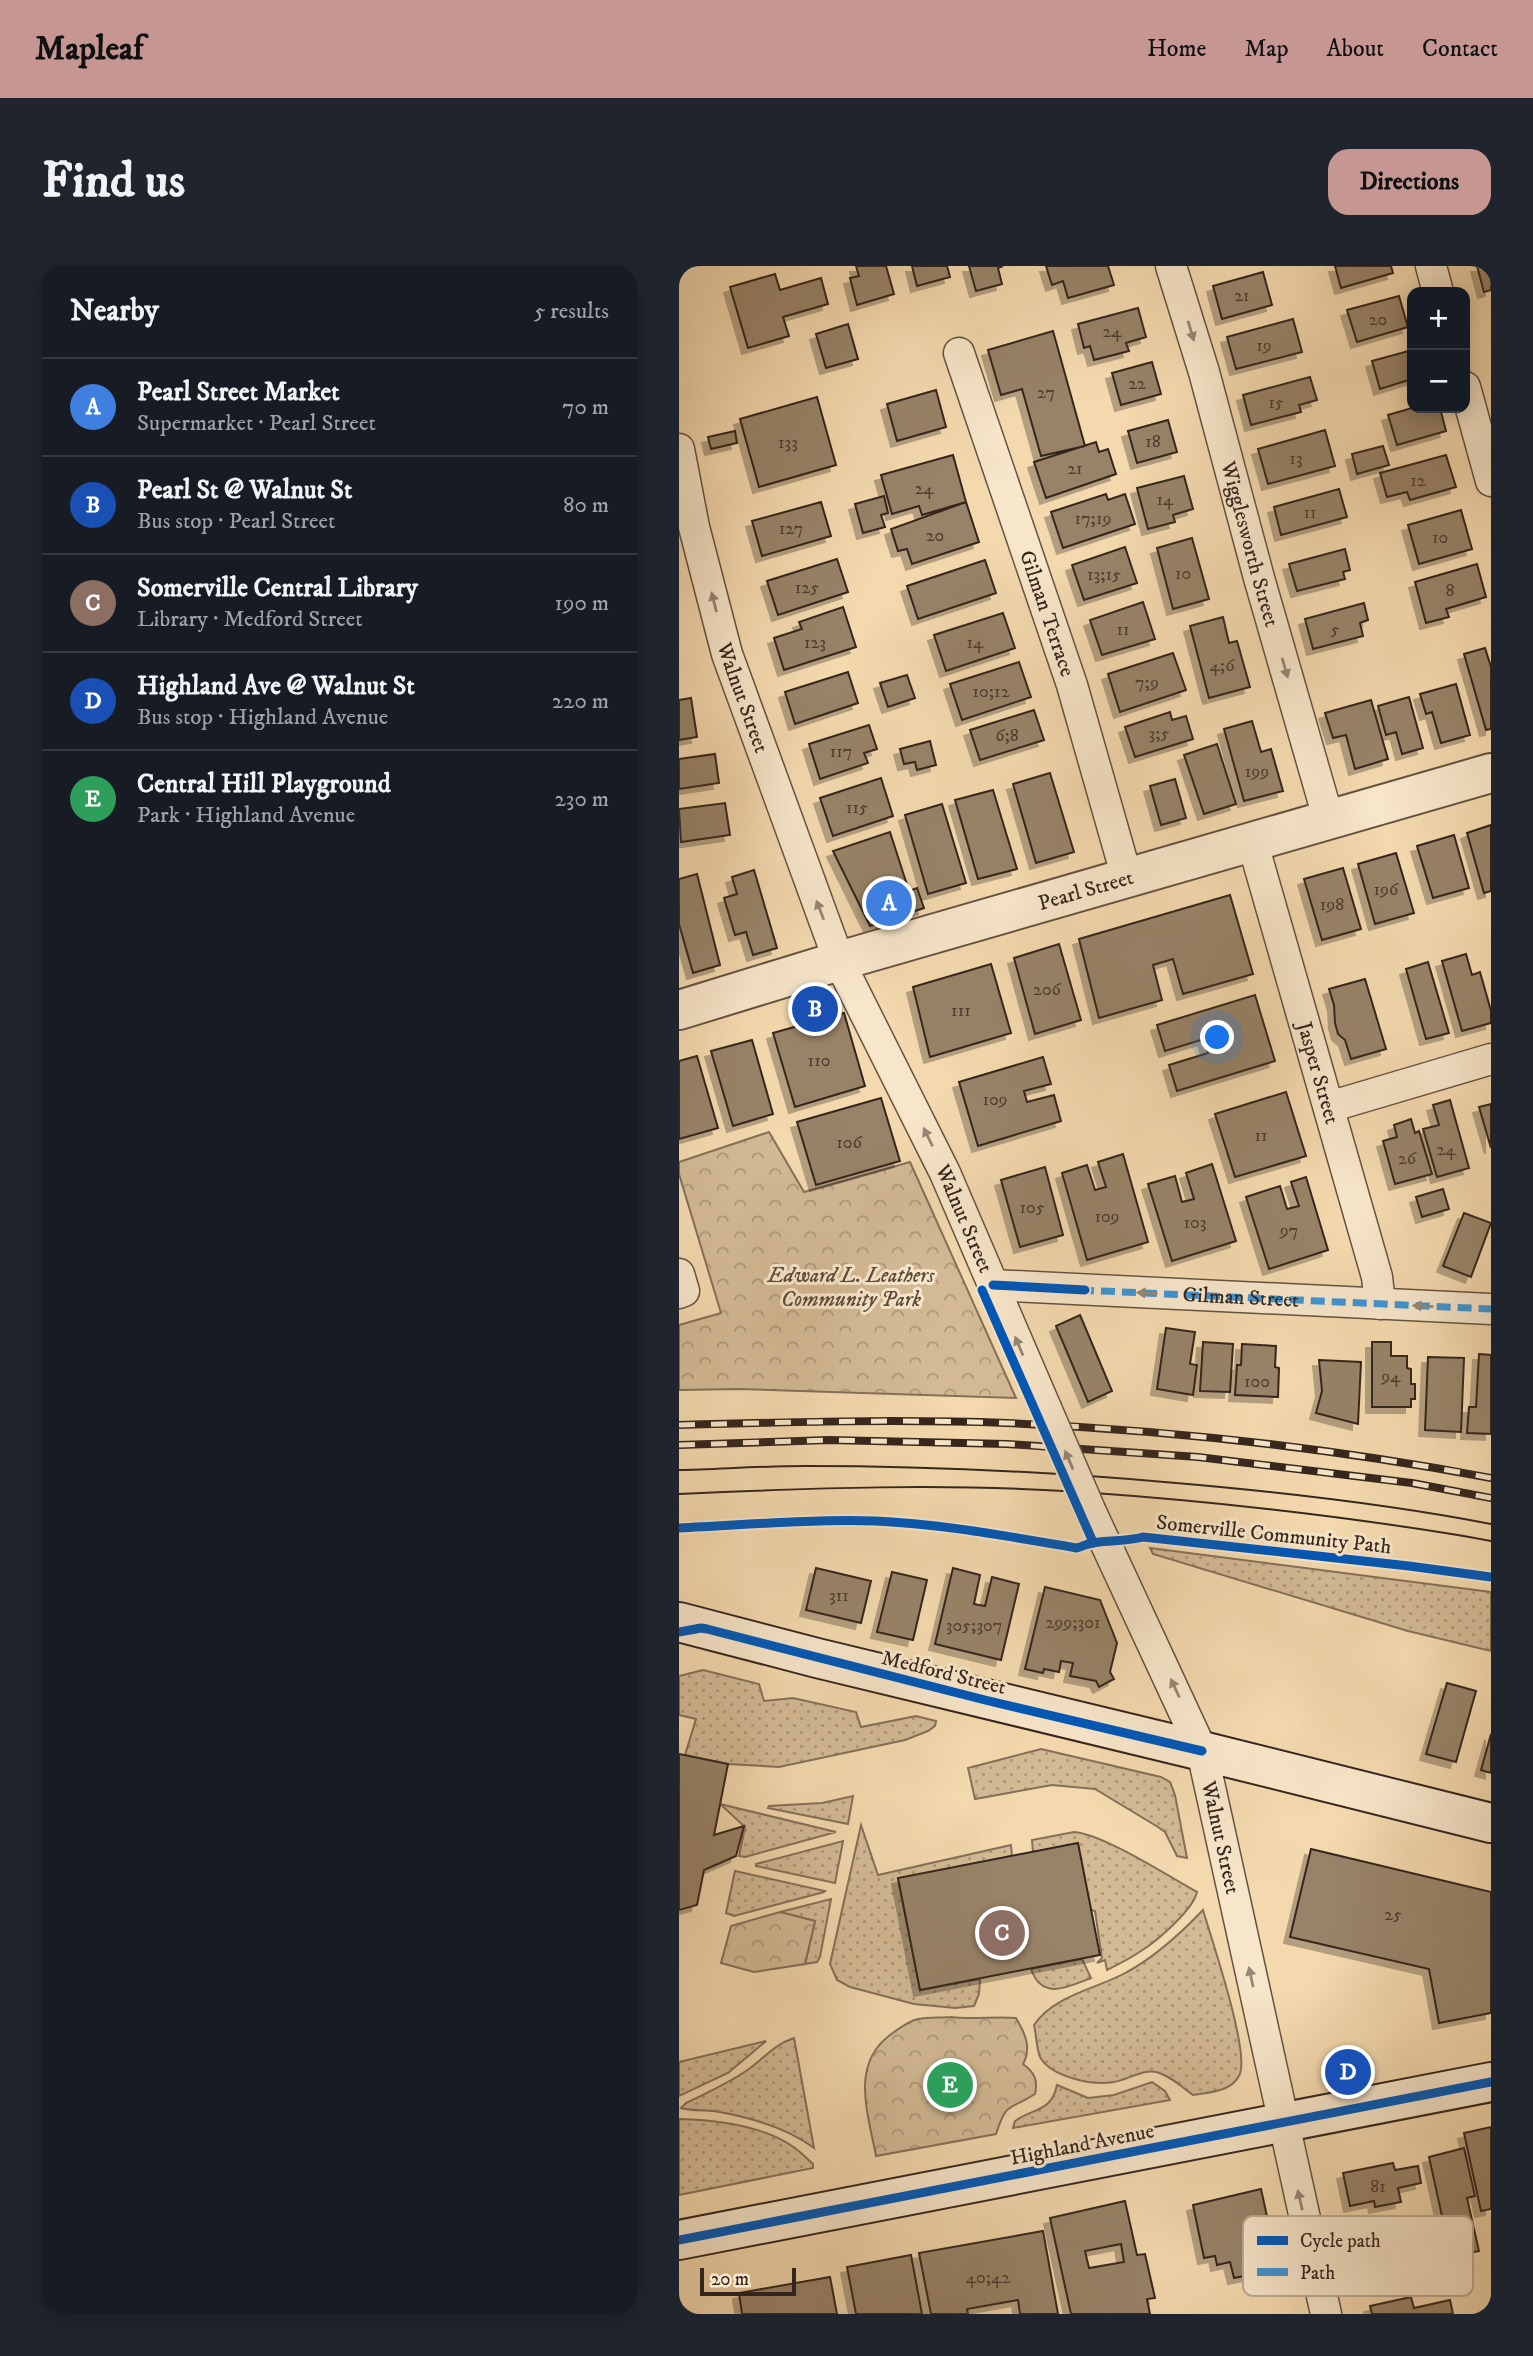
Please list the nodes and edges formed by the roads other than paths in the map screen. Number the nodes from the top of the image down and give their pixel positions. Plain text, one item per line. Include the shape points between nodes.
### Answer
1 (1171, 266) edge
2 (1431, 266) edge
3 (1437, 287) edge
4 (959, 353) dead end
5 (1470, 405) edge
6 (679, 449) edge
7 (1491, 481) edge
8 (687, 527) edge
9 (1491, 774) edge
10 (1329, 821) junction
11 (1253, 844) junction
12 (1127, 878) junction
13 (839, 961) junction
14 (679, 1010) edge
15 (1491, 1059) edge
16 (1329, 1107) junction
17 (679, 1274) edge
18 (993, 1284) junction
19 (679, 1293) edge
20 (1380, 1304) junction
21 (1491, 1309) edge
22 (679, 1622) edge
23 (1202, 1751) junction
24 (1491, 1823) edge
25 (1491, 2082) edge
26 (1283, 2123) junction
27 (1304, 2216) edge
28 (679, 2240) edge
29 (1322, 2296) edge
30 (1326, 2314) edge

1 -> 10 street, Wigglesworth Street
2 - 3 street
4 - 12 street, Gilman Terrace via 1072,685
5 - 7 street
6 - 8 street, Walnut Street
13 -> 8 street, Walnut Street via 727,653
9 - 10 main road, Pearl Street
10 - 11 main road, Pearl Street
11 - 12 main road, Pearl Street
11 - 16 street, Jasper Street
12 - 13 main road, Pearl Street
13 - 14 main road, Pearl Street
18 -> 13 street, Walnut Street via 945,1173
15 - 16 street
16 - 20 street, Jasper Street via 1377,1277
17 - 19 street via 684,1292
20 -> 18 street, Gilman Street
23 -> 18 street, Walnut Street, bridge via 1091,1512
21 -> 20 street, Gilman Street
22 - 23 main road, Medford Street
23 - 24 main road, Medford Street
26 -> 23 street, Walnut Street
25 - 26 main road, Highland Avenue
27 -> 26 street, Walnut Street
26 - 28 main road, Highland Avenue
30 -> 29 street, Walnut Street

